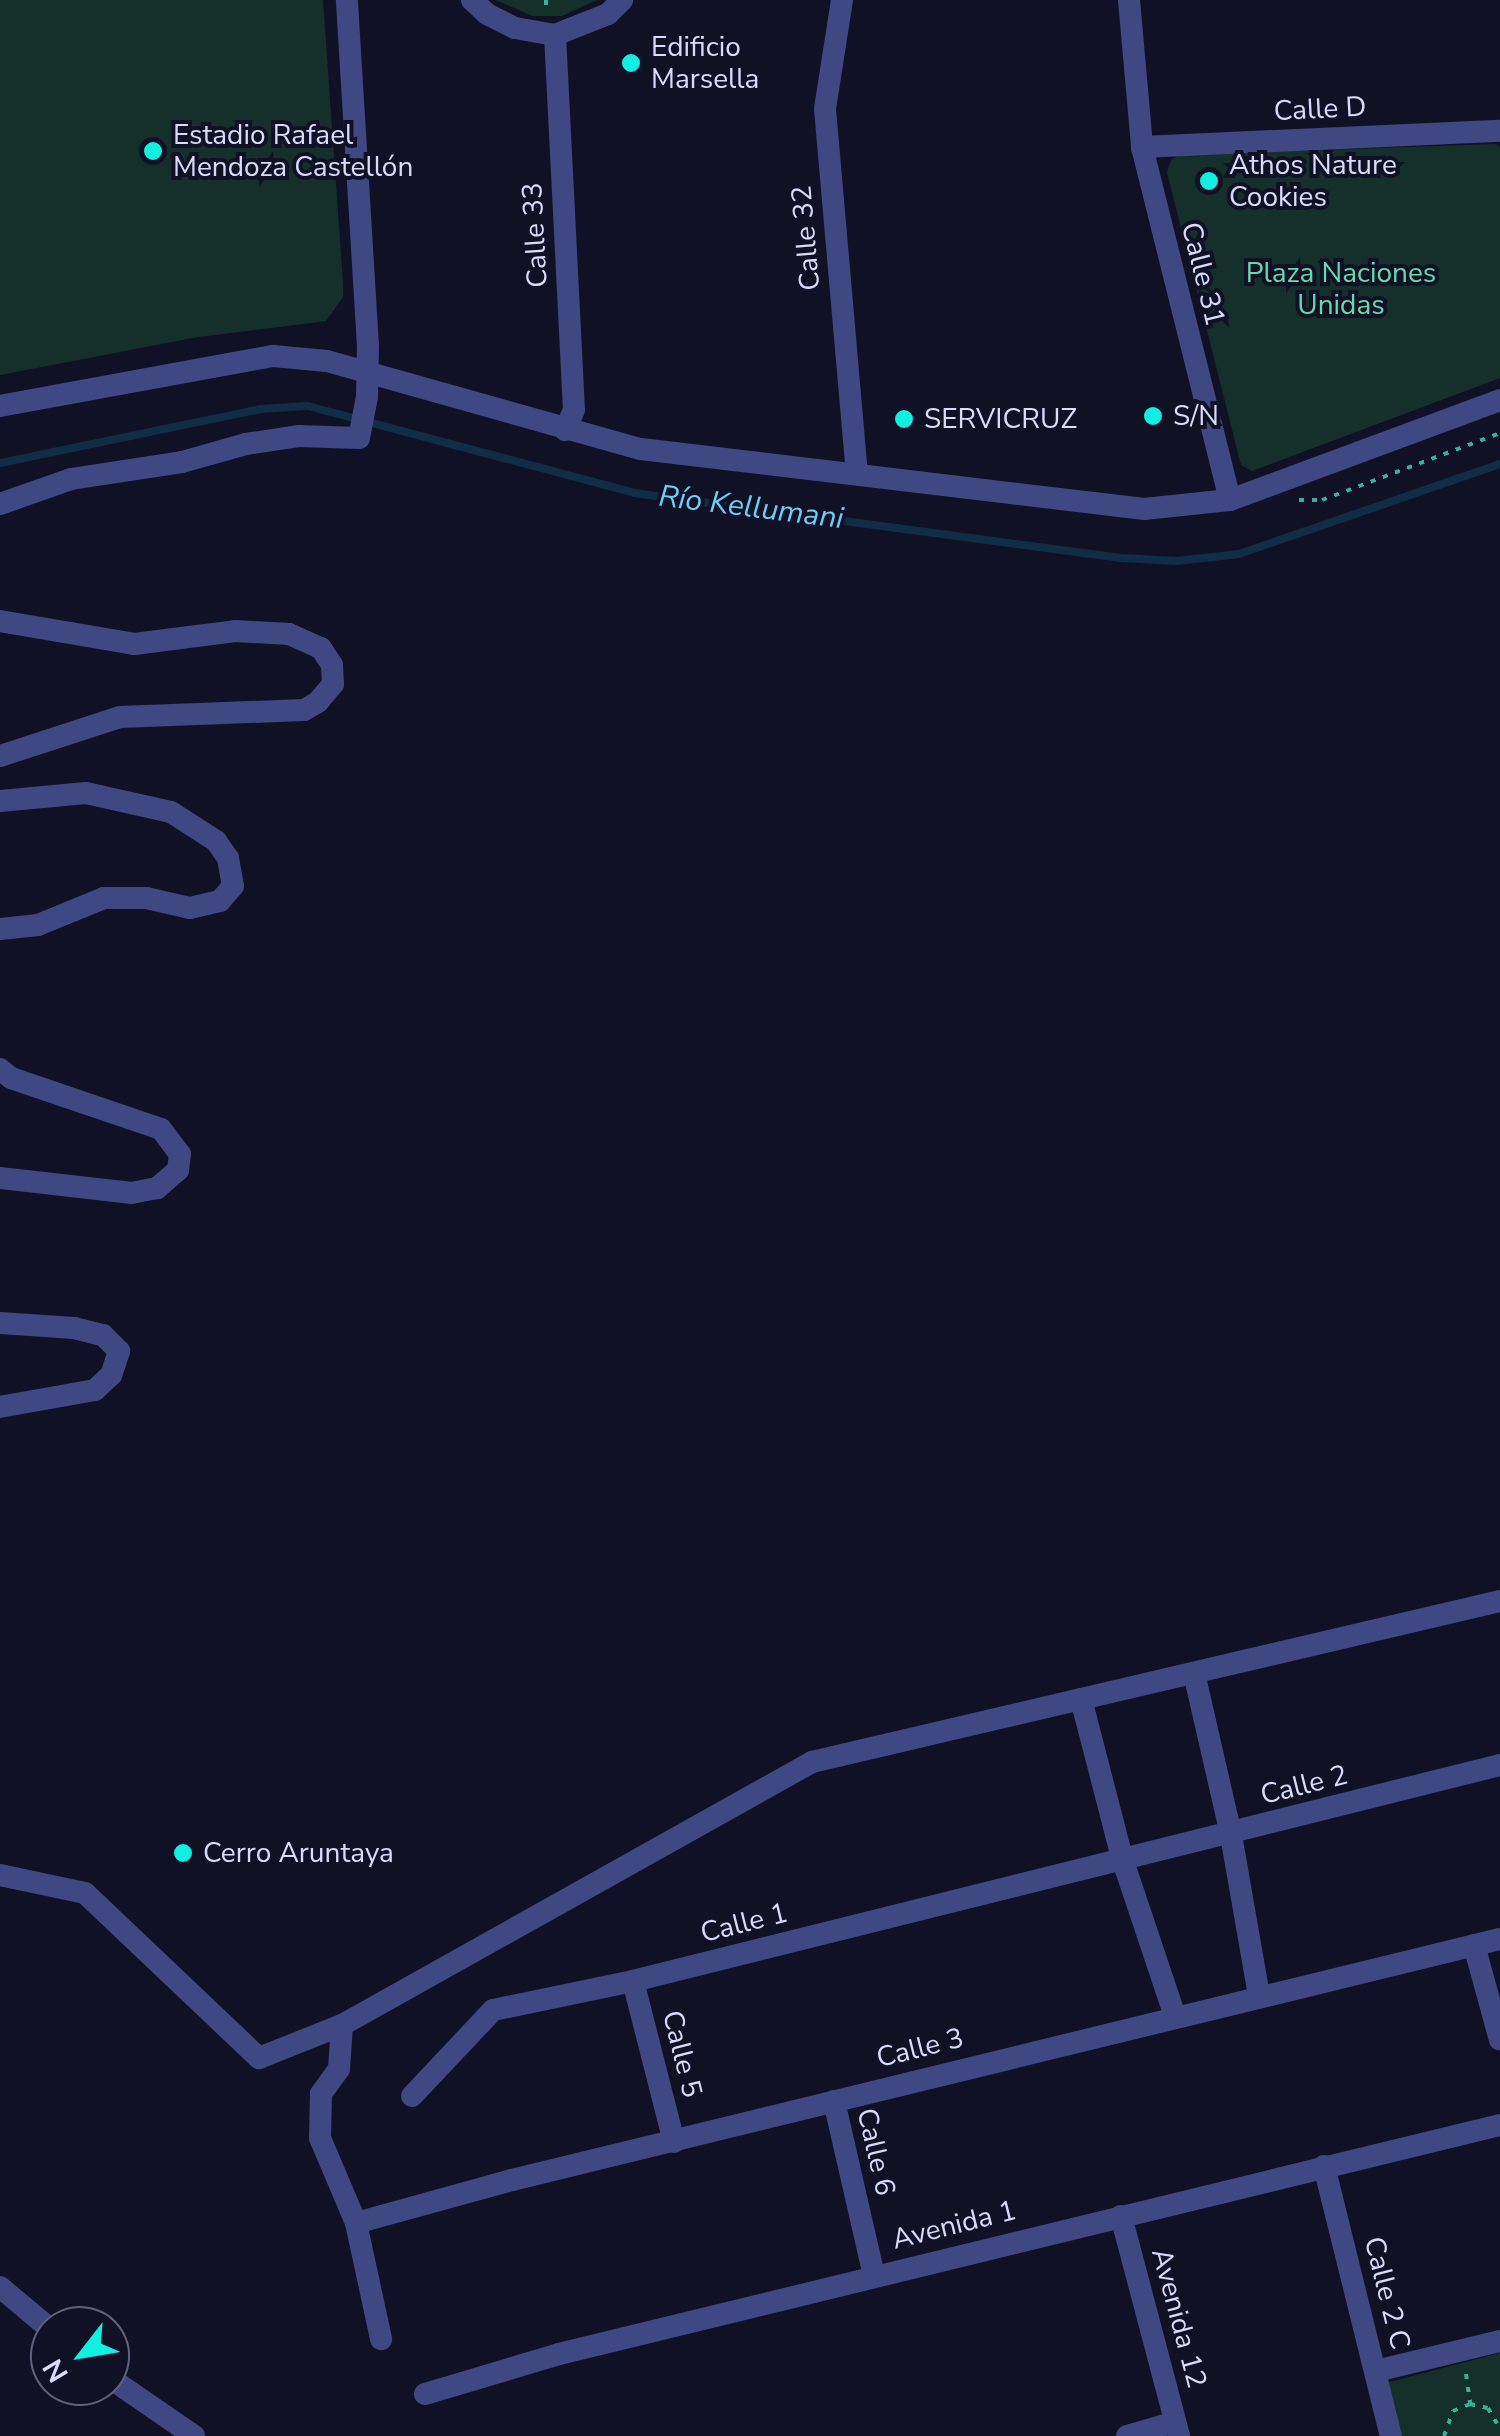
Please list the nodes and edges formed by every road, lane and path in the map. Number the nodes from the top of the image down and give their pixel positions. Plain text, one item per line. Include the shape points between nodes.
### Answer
1 (347, 0) edge
2 (472, 0) edge
3 (622, 0) edge
4 (842, 0) edge
5 (1129, 0) edge
6 (555, 35) junction
7 (1500, 131) edge
8 (1142, 147) junction
9 (368, 371) junction
10 (1500, 400) edge
11 (0, 406) edge
12 (565, 430) junction
13 (857, 472) junction
14 (1230, 500) junction
15 (0, 504) edge
16 (0, 621) edge
17 (0, 756) edge
18 (0, 800) edge
19 (0, 928) edge
20 (0, 1069) edge
21 (0, 1178) edge
22 (0, 1323) edge
23 (0, 1407) edge
24 (1500, 1601) edge
25 (1194, 1673) junction
26 (1081, 1699) junction
27 (1500, 1766) edge
28 (1232, 1835) junction
29 (1124, 1860) junction
30 (0, 1875) edge
31 (1500, 1939) edge
32 (1474, 1945) junction
33 (633, 1981) junction
34 (1259, 1996) junction
35 (1174, 2016) junction
36 (342, 2025) junction
37 (1500, 2040) edge
38 (412, 2096) dead end
39 (834, 2101) junction
40 (1500, 2124) edge
41 (674, 2142) junction
42 (1324, 2166) junction
43 (1121, 2216) junction
44 (356, 2223) junction
45 (874, 2276) junction
46 (0, 2287) edge
47 (30, 2312) edge
48 (382, 2338) dead end
49 (1500, 2341) edge
50 (1464, 2362) dead end
51 (1376, 2371) junction
52 (130, 2392) edge
53 (425, 2394) dead end
54 (1470, 2404) junction
55 (1177, 2429) edge
56 (1500, 2429) edge
57 (194, 2436) edge
58 (1128, 2436) edge
59 (1391, 2436) edge
60 (1444, 2436) edge

1 - 9 street
2 - 6 street via 515,28
3 - 6 street via 608,14
4 - 13 street, Calle 32 via 825,109
5 - 8 street, Calle 31
6 - 12 street, Calle 33 via 574,410
7 - 8 street, Calle D
8 - 14 street, Calle 31
9 - 11 street via 273,356
9 - 12 street
9 - 15 street via 359,438 299,436 246,444 182,462 71,479
10 - 14 street
12 - 13 street via 641,449
13 - 14 street via 1144,509
16 - 17 street via 134,644 235,631 289,634 321,648 332,665 333,684 304,710 120,717
18 - 19 street via 86,792 172,812 216,841 228,858 233,886 220,901 190,908 104,898 38,925
20 - 21 street via 162,1129 180,1154 178,1170 157,1188 132,1194
22 - 23 street via 104,1335 119,1351 111,1375 95,1390
24 - 25 street
25 - 26 street
25 - 28 street
26 - 29 street
26 - 36 street via 812,1762
27 - 28 street, Calle 2
28 - 29 street, Calle 2
28 - 34 street
29 - 33 street, Calle 1
29 - 35 street
30 - 36 street via 85,1892 260,2058
31 - 32 street, Calle 3
32 - 34 street, Calle 3
32 - 37 street
33 - 38 street, Calle 1 via 492,2010
33 - 41 street, Calle 5
34 - 35 street, Calle 3
35 - 39 street, Calle 3
36 - 44 street via 339,2069 321,2094 320,2138
39 - 41 street, Calle 3
39 - 45 street, Calle 6
40 - 42 street, Avenida 1
41 - 44 street, Calle 3
42 - 43 street, Avenida 1
42 - 51 street, Calle 2 C
43 - 45 street, Avenida 1
43 - 55 street, Avenida 12
44 - 48 street
45 - 53 street, Avenida 1
46 - 47 street
49 - 51 street
50 - 54 path
51 - 59 street, Calle 2 C
52 - 57 street
54 - 56 path via 1488,2408
54 - 60 path via 1453,2412
55 - 58 street

